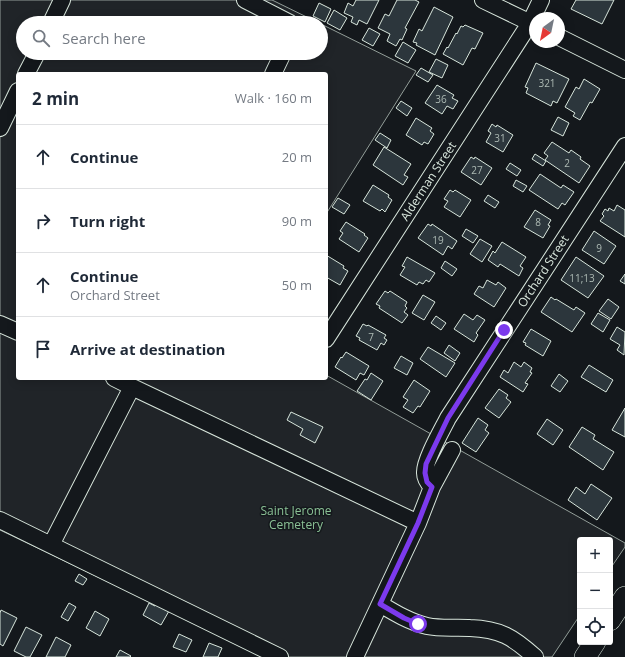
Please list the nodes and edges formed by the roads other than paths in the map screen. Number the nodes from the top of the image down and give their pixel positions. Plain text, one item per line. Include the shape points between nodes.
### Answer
1 (62, 0) edge
2 (245, 0) edge
3 (483, 0) edge
4 (541, 0) edge
5 (536, 12) edge
6 (54, 16) edge
7 (276, 16) edge
8 (529, 23) edge
9 (529, 29) edge
10 (565, 40) edge
11 (33, 60) edge
12 (280, 60) edge
13 (625, 70) edge
14 (27, 72) edge
15 (274, 72) edge
16 (14, 109) edge
17 (0, 128) edge
18 (625, 146) edge
19 (0, 324) edge
20 (16, 331) edge
21 (328, 336) edge
22 (124, 381) edge
23 (452, 450) dead end
24 (432, 487) junction
25 (0, 520) edge
26 (418, 523) junction
27 (51, 545) junction
28 (625, 597) edge
29 (380, 604) junction
30 (613, 615) edge
31 (593, 645) edge
32 (280, 657) edge
33 (355, 657) edge
34 (535, 657) edge
35 (585, 657) edge

1 - 6 street
2 - 7 street
3 - 8 street
4 - 5 street, Alderman Street
9 - 21 street, Alderman Street
10 - 13 street
11 - 14 street
12 - 15 street
16 - 17 street
18 - 24 street, Orchard Street via 448,418 426,464 427,482
19 - 20 street
22 - 26 street
22 - 27 street
23 - 24 street
24 - 26 street
25 - 27 street
26 - 29 street
27 - 32 street
28 - 30 main road
29 - 33 street
29 - 34 street via 404,618 427,626 499,632
31 - 35 main road

